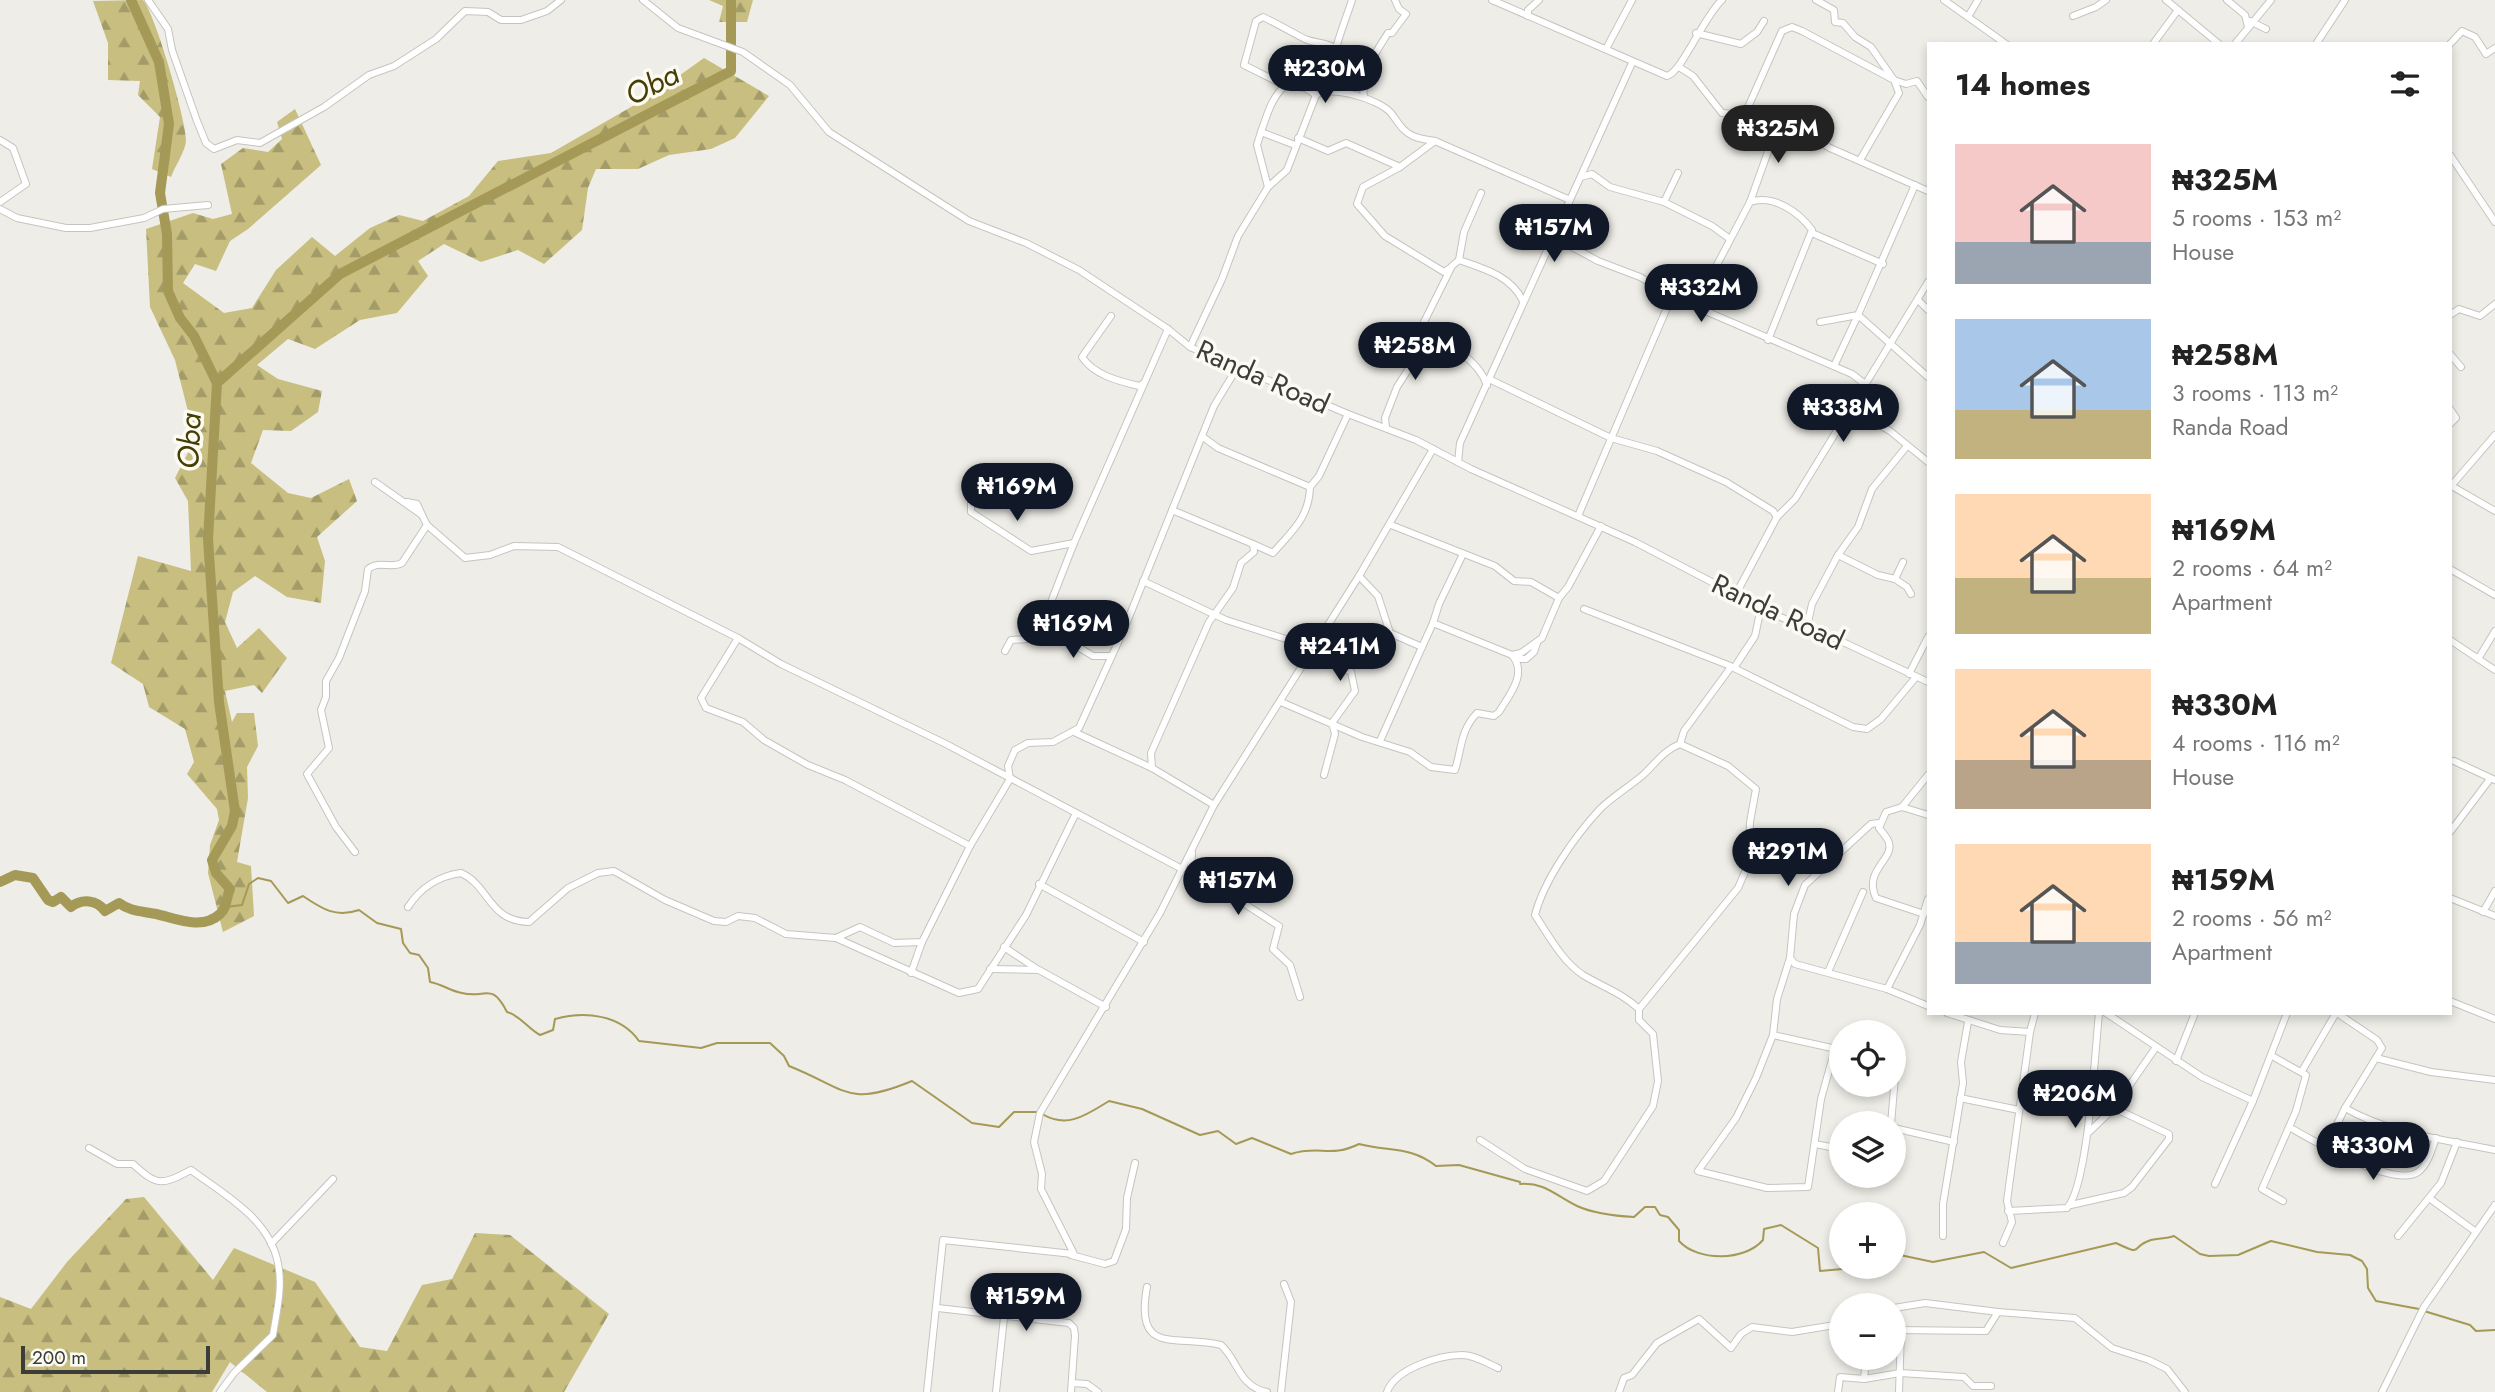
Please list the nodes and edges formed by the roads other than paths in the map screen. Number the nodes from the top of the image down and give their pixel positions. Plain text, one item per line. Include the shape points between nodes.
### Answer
1 (148, 0) edge
2 (561, 0) edge
3 (643, 0) edge
4 (1352, 0) edge
5 (1395, 0) edge
6 (1492, 0) edge
7 (1539, 0) edge
8 (1632, 0) edge
9 (1723, 0) edge
10 (1816, 0) edge
11 (1944, 0) edge
12 (1978, 0) edge
13 (2106, 0) edge
14 (2166, 0) edge
15 (2227, 0) edge
16 (2271, 0) edge
17 (2345, 1) edge
18 (2178, 10) junction
19 (1969, 15) junction
20 (1528, 16) junction
21 (2073, 16) dead end
22 (1764, 21) dead end
23 (2250, 23) junction
24 (2266, 29) dead end
25 (1696, 33) junction
26 (2003, 42) edge
27 (2155, 42) edge
28 (2217, 42) edge
29 (2236, 42) edge
30 (2317, 42) edge
31 (2452, 42) edge
32 (1333, 47) junction
33 (2495, 48) edge
34 (1606, 49) junction
35 (1632, 63) junction
36 (1679, 67) junction
37 (1894, 80) junction
38 (1286, 85) junction
39 (1332, 90) junction
40 (1316, 95) junction
41 (1927, 96) edge
42 (1364, 97) junction
43 (1745, 114) junction
44 (1780, 118) junction
45 (1261, 131) junction
46 (0, 140) edge
47 (1296, 141) junction
48 (1435, 141) junction
49 (2452, 158) edge
50 (1860, 160) junction
51 (1400, 167) junction
52 (1678, 173) dead end
53 (1581, 177) junction
54 (1915, 185) junction
55 (1268, 187) junction
56 (1927, 191) edge
57 (1480, 193) dead end
58 (1570, 200) junction
59 (0, 202) edge
60 (1664, 202) junction
61 (1750, 202) junction
62 (208, 205) dead end
63 (0, 209) edge
64 (2494, 216) edge
65 (1812, 233) junction
66 (1552, 236) junction
67 (1730, 239) junction
68 (1459, 260) junction
69 (1883, 264) junction
70 (1452, 266) junction
71 (1927, 284) edge
72 (1672, 296) junction
73 (1918, 300) junction
74 (1523, 301) junction
75 (2495, 303) edge
76 (1701, 309) junction
77 (1927, 309) edge
78 (2452, 314) edge
79 (1858, 315) junction
80 (1111, 316) dead end
81 (1820, 322) dead end
82 (1168, 329) junction
83 (1419, 337) junction
84 (1375, 338) dead end
85 (1768, 341) junction
86 (1891, 342) junction
87 (1190, 347) junction
88 (2452, 357) edge
89 (1412, 364) junction
90 (1834, 366) junction
91 (1237, 368) junction
92 (2461, 368) dead end
93 (1927, 376) edge
94 (1146, 382) junction
95 (1488, 382) junction
96 (1865, 384) junction
97 (1850, 407) junction
98 (1348, 415) junction
99 (1385, 427) junction
100 (2495, 435) edge
101 (1203, 437) junction
102 (1611, 438) junction
103 (1907, 446) junction
104 (1433, 449) junction
105 (1927, 461) edge
106 (1458, 462) junction
107 (976, 480) dead end
108 (375, 482) dead end
109 (2452, 485) edge
110 (1310, 487) junction
111 (2452, 487) edge
112 (1172, 510) junction
113 (2495, 511) edge
114 (1578, 516) junction
115 (1777, 517) junction
116 (427, 525) junction
117 (1391, 526) junction
118 (1601, 526) junction
119 (1074, 542) junction
120 (1253, 544) junction
121 (1463, 554) junction
122 (1838, 555) junction
123 (1903, 562) dead end
124 (2452, 570) edge
125 (1359, 576) junction
126 (1895, 579) junction
127 (1143, 581) junction
128 (1736, 593) junction
129 (1911, 594) dead end
130 (2495, 595) edge
131 (1559, 598) junction
132 (1765, 608) junction
133 (1584, 609) dead end
134 (1215, 614) junction
135 (1433, 623) junction
136 (1042, 625) junction
137 (1807, 627) junction
138 (2495, 631) edge
139 (738, 638) junction
140 (1927, 640) edge
141 (2452, 641) edge
142 (1422, 647) junction
143 (1005, 651) dead end
144 (1312, 652) junction
145 (1111, 656) junction
146 (1514, 657) junction
147 (2477, 659) junction
148 (1732, 667) junction
149 (2495, 670) edge
150 (1913, 676) junction
151 (1927, 682) edge
152 (1281, 702) junction
153 (1332, 723) junction
154 (1074, 733) junction
155 (1380, 741) junction
156 (1680, 744) junction
157 (2454, 761) dead end
158 (1152, 768) junction
159 (1324, 775) dead end
160 (1927, 776) edge
161 (1010, 779) junction
162 (2493, 780) edge
163 (1214, 805) junction
164 (1902, 807) junction
165 (1075, 815) junction
166 (1927, 815) edge
167 (1879, 823) junction
168 (2452, 830) edge
169 (970, 846) junction
170 (1192, 851) junction
171 (355, 852) dead end
172 (1182, 869) junction
173 (1039, 884) junction
174 (2495, 891) edge
175 (1863, 892) dead end
176 (2452, 899) edge
177 (1927, 903) edge
178 (408, 907) dead end
179 (2483, 912) junction
180 (1924, 914) junction
181 (2495, 916) edge
182 (1920, 925) junction
183 (1927, 928) edge
184 (835, 938) junction
185 (1144, 942) junction
186 (922, 943) junction
187 (1004, 947) junction
188 (1790, 958) junction
189 (990, 969) junction
190 (1038, 970) junction
191 (1828, 972) junction
192 (911, 973) junction
193 (1887, 989) junction
194 (1300, 997) dead end
195 (2452, 1002) edge
196 (1927, 1006) edge
197 (1106, 1007) junction
198 (1639, 1009) junction
199 (1952, 1015) edge
200 (2034, 1015) edge
201 (2099, 1015) edge
202 (2109, 1015) edge
203 (2194, 1015) edge
204 (2286, 1015) edge
205 (2337, 1015) edge
206 (2340, 1015) edge
207 (2495, 1019) edge
208 (1968, 1022) junction
209 (2030, 1032) junction
210 (1773, 1035) junction
211 (2156, 1046) junction
212 (1829, 1047) edge
213 (2272, 1056) junction
214 (2376, 1058) junction
215 (2176, 1060) junction
216 (2302, 1071) junction
217 (1829, 1075) edge
218 (2495, 1080) edge
219 (1960, 1098) junction
220 (2253, 1101) junction
221 (2114, 1108) junction
222 (2345, 1108) junction
223 (2019, 1110) junction
224 (2288, 1126) junction
225 (1906, 1130) edge
226 (2090, 1132) junction
227 (2436, 1138) junction
228 (1480, 1140) dead end
229 (1954, 1142) junction
230 (2457, 1142) junction
231 (1815, 1144) junction
232 (1829, 1147) edge
233 (2326, 1147) junction
234 (89, 1149) dead end
235 (2495, 1150) edge
236 (1135, 1163) dead end
237 (333, 1179) dead end
238 (2215, 1184) dead end
239 (2429, 1198) junction
240 (2283, 1201) dead end
241 (2071, 1205) junction
242 (2495, 1205) edge
243 (2008, 1210) junction
244 (2476, 1232) junction
245 (1943, 1236) dead end
246 (2398, 1236) dead end
247 (2003, 1243) dead end
248 (271, 1244) junction
249 (1074, 1254) junction
250 (1283, 1284) dead end
251 (1147, 1287) dead end
252 (1906, 1306) edge
253 (938, 1308) junction
254 (1998, 1312) junction
255 (1004, 1317) junction
256 (1829, 1326) edge
257 (1906, 1331) edge
258 (1498, 1368) dead end
259 (1865, 1370) edge
260 (1900, 1370) edge
261 (1900, 1373) junction
262 (1864, 1378) junction
263 (1072, 1382) junction
264 (1991, 1386) dead end
265 (220, 1392) edge
266 (927, 1392) edge
267 (996, 1392) edge
268 (1071, 1392) edge
269 (1098, 1392) edge
270 (1267, 1392) edge
271 (1281, 1392) edge
272 (1387, 1392) edge
273 (1619, 1392) edge
274 (1838, 1392) edge
275 (1899, 1392) edge
276 (2185, 1392) edge
277 (2382, 1392) edge

1 - 2 street via 168,29 197,121 206,143 214,149 237,140 260,143 436,39 465,11 521,20 547,11
3 - 82 street, Randa Road via 678,28 753,59 796,90 828,132 969,221 1079,270
4 - 32 street
5 - 42 street via 1406,14 1378,49 1363,80
6 - 20 street
7 - 20 street
8 - 34 street
9 - 25 street
10 - 37 street via 1834,10 1835,22 1843,23 1871,47
11 - 19 street
12 - 19 street
13 - 21 street
14 - 18 street
15 - 23 street
16 - 23 street
17 - 30 street
18 - 27 street
18 - 28 street
19 - 26 street
20 - 34 street
22 - 25 street via 1741,44
23 - 24 street
23 - 29 street
25 - 36 street
31 - 33 street via 2462,31 2475,37 2486,54
32 - 38 street via 1306,40 1263,17 1256,21 1244,65
32 - 39 street
34 - 35 street
35 - 36 street via 1667,76
35 - 53 street
36 - 43 street via 1693,76 1723,113
37 - 41 street via 1917,81
37 - 43 street via 1792,27 1782,32
37 - 50 street via 1899,93
38 - 40 street
38 - 45 street via 1269,108
39 - 40 street
39 - 42 street
40 - 47 street
42 - 48 street via 1390,112 1396,124 1413,136
43 - 44 street via 1766,120
44 - 50 street via 1829,148
44 - 61 street
45 - 47 street
45 - 55 street via 1257,145
46 - 59 street via 13,148 26,184
47 - 51 street via 1328,152 1346,143
47 - 55 street via 1287,170
48 - 51 street
48 - 58 street
49 - 64 street
50 - 54 street
51 - 70 street via 1363,187 1357,204 1385,236 1444,272
52 - 60 street
53 - 58 street
53 - 60 street via 1592,174 1610,187
54 - 56 street
54 - 69 street
55 - 87 street via 1238,236
57 - 68 street via 1464,232
58 - 66 street
60 - 67 street
61 - 65 street via 1791,208
61 - 67 street
62 - 63 street via 163,209 144,218 66,229 17,218
65 - 69 street
65 - 85 street
66 - 72 street
66 - 74 street
67 - 76 street via 1709,280
68 - 70 street
68 - 74 street via 1516,286
69 - 79 street
70 - 83 street
71 - 73 street
72 - 76 street
72 - 102 street
73 - 77 street
73 - 86 street
74 - 95 street
75 - 78 street via 2480,316 2459,309
76 - 85 street
79 - 81 street
79 - 86 street
79 - 90 street
80 - 94 street via 1082,357 1088,366 1113,380 1139,386
82 - 87 street, Randa Road
82 - 94 street
83 - 89 street
83 - 95 street via 1434,338 1474,362
84 - 89 street
85 - 90 street
86 - 93 street
86 - 96 street
87 - 91 street, Randa Road
88 - 92 street
89 - 99 street via 1397,387
90 - 96 street
91 - 98 street, Randa Road
91 - 101 street via 1217,398
94 - 119 street
95 - 102 street
95 - 106 street via 1460,443
96 - 97 street
97 - 103 street
97 - 115 street via 1795,499
98 - 99 street, Randa Road
98 - 110 street
99 - 104 street, Randa Road
100 - 109 street
101 - 110 street via 1218,448
101 - 112 street
102 - 114 street
102 - 115 street via 1657,451 1726,482
103 - 105 street
103 - 122 street via 1872,489 1858,527
104 - 106 street, Randa Road
104 - 117 street
106 - 114 street, Randa Road
107 - 119 street via 971,512 1014,537 1025,549 1038,552
108 - 116 street via 405,502 417,504
110 - 120 street via 1304,515 1273,553
111 - 113 street
112 - 120 street
112 - 127 street
114 - 118 street, Randa Road
115 - 128 street
116 - 139 street via 465,558 514,546 558,547
116 - 171 street via 402,563 368,569 365,591 326,681 321,710 329,748 307,774
117 - 121 street
117 - 125 street
118 - 128 street, Randa Road
118 - 131 street
119 - 136 street
120 - 134 street via 1254,552 1241,563 1233,588
121 - 131 street
121 - 135 street
122 - 126 street
122 - 137 street via 1812,604
123 - 126 street
124 - 130 street
125 - 142 street via 1378,596 1390,633
125 - 144 street
126 - 129 street
127 - 134 street
127 - 145 street
128 - 132 street, Randa Road
131 - 146 street via 1544,634
132 - 137 street, Randa Road
132 - 148 street via 1755,636
133 - 148 street
134 - 144 street
134 - 158 street via 1151,753
135 - 142 street
135 - 146 street
136 - 143 street via 1029,639 1011,640
136 - 145 street via 1093,656
137 - 150 street, Randa Road
138 - 147 street
139 - 161 street
139 - 169 street via 701,698 706,708 743,722 808,765
140 - 150 street
141 - 147 street
142 - 155 street
144 - 152 street
144 - 153 street via 1352,672 1355,691
145 - 154 street
146 - 155 street via 1517,684 1494,716 1477,713 1467,723 1455,770 1431,767 1410,752
147 - 149 street
148 - 150 street via 1853,727 1867,729 1881,719
148 - 156 street
150 - 151 street, Randa Road
152 - 153 street
152 - 163 street
153 - 155 street
153 - 159 street via 1335,734
154 - 158 street
154 - 161 street via 1014,750 1008,766
156 - 198 street via 1728,766 1756,789 1749,863 1738,888
156 - 198 street via 1669,748 1601,808 1555,869 1535,915 1569,964 1618,991
157 - 162 street
158 - 163 street
160 - 164 street
161 - 165 street
161 - 169 street
162 - 168 street
163 - 170 street
164 - 166 street
164 - 167 street via 1886,812
165 - 172 street
165 - 173 street
167 - 180 street via 1890,845 1876,868 1873,892 1882,901
167 - 188 street via 1871,824 1805,885 1794,914
169 - 186 street
170 - 172 street
170 - 194 street via 1190,885 1226,892 1279,926 1273,949 1290,965
172 - 185 street
173 - 185 street
173 - 187 street via 1026,915
174 - 179 street
175 - 191 street
176 - 179 street
177 - 180 street
178 - 184 street via 430,883 461,873 472,877 492,907 507,918 529,922 568,888 598,873 614,871 714,921 755,918 786,934
179 - 181 street
180 - 182 street
182 - 183 street
182 - 193 street
184 - 186 street via 860,927 894,943
184 - 192 street
185 - 197 street
186 - 192 street
187 - 189 street
187 - 190 street
188 - 191 street via 1795,964
188 - 210 street via 1777,999
189 - 190 street
189 - 192 street via 982,986 970,993 959,993
190 - 197 street
191 - 193 street
193 - 196 street
195 - 207 street
197 - 249 street via 1056,1085 1035,1131 1041,1189
198 - 228 street via 1639,1020 1653,1034 1658,1081 1653,1106 1604,1181 1587,1191 1560,1183 1524,1169
199 - 208 street
200 - 209 street
201 - 226 street via 2088,1107
202 - 211 street
203 - 215 street
204 - 213 street
205 - 216 street
206 - 214 street via 2381,1042
208 - 209 street
208 - 219 street
209 - 223 street
210 - 212 street
210 - 231 street via 1736,1118 1698,1171 1767,1188 1808,1187
211 - 215 street
211 - 221 street
213 - 216 street
213 - 220 street
214 - 218 street via 2431,1072
214 - 222 street
215 - 220 street
216 - 224 street via 2305,1080
217 - 231 street
219 - 223 street
219 - 229 street
220 - 238 street
221 - 226 street
221 - 241 street via 2169,1134 2169,1139 2124,1193
222 - 227 street via 2366,1120
222 - 233 street
223 - 243 street
224 - 233 street
224 - 240 street via 2262,1189
225 - 229 street
226 - 241 street
227 - 230 street
227 - 233 street via 2424,1167 2411,1175 2385,1173
229 - 245 street via 1943,1204
230 - 235 street
230 - 239 street via 2441,1183
231 - 232 street
234 - 248 street via 117,1164 133,1164 153,1181 166,1183 191,1170 244,1207
236 - 249 street via 1126,1229 1114,1261 1105,1264
237 - 248 street
239 - 244 street
239 - 246 street
241 - 243 street
242 - 244 street
243 - 247 street via 2011,1227
244 - 277 street via 2424,1307
248 - 265 street via 279,1270 273,1335
249 - 253 street via 943,1240
250 - 271 street via 1291,1302
251 - 270 street via 1144,1320 1154,1335 1170,1341 1221,1345 1241,1376
252 - 254 street via 1926,1303
253 - 255 street
253 - 266 street
254 - 257 street via 1986,1331
254 - 276 street via 2082,1321 2112,1349 2166,1369
255 - 263 street via 1069,1323 1074,1328
255 - 267 street
256 - 273 street via 1792,1332 1752,1327 1731,1348 1699,1319 1657,1343 1632,1375 1624,1378
258 - 272 street via 1464,1355 1454,1356 1400,1374
259 - 262 street
260 - 261 street
261 - 262 street
261 - 264 street via 1964,1377 1973,1386
261 - 275 street
262 - 274 street via 1840,1377
263 - 268 street
263 - 269 street via 1087,1384

